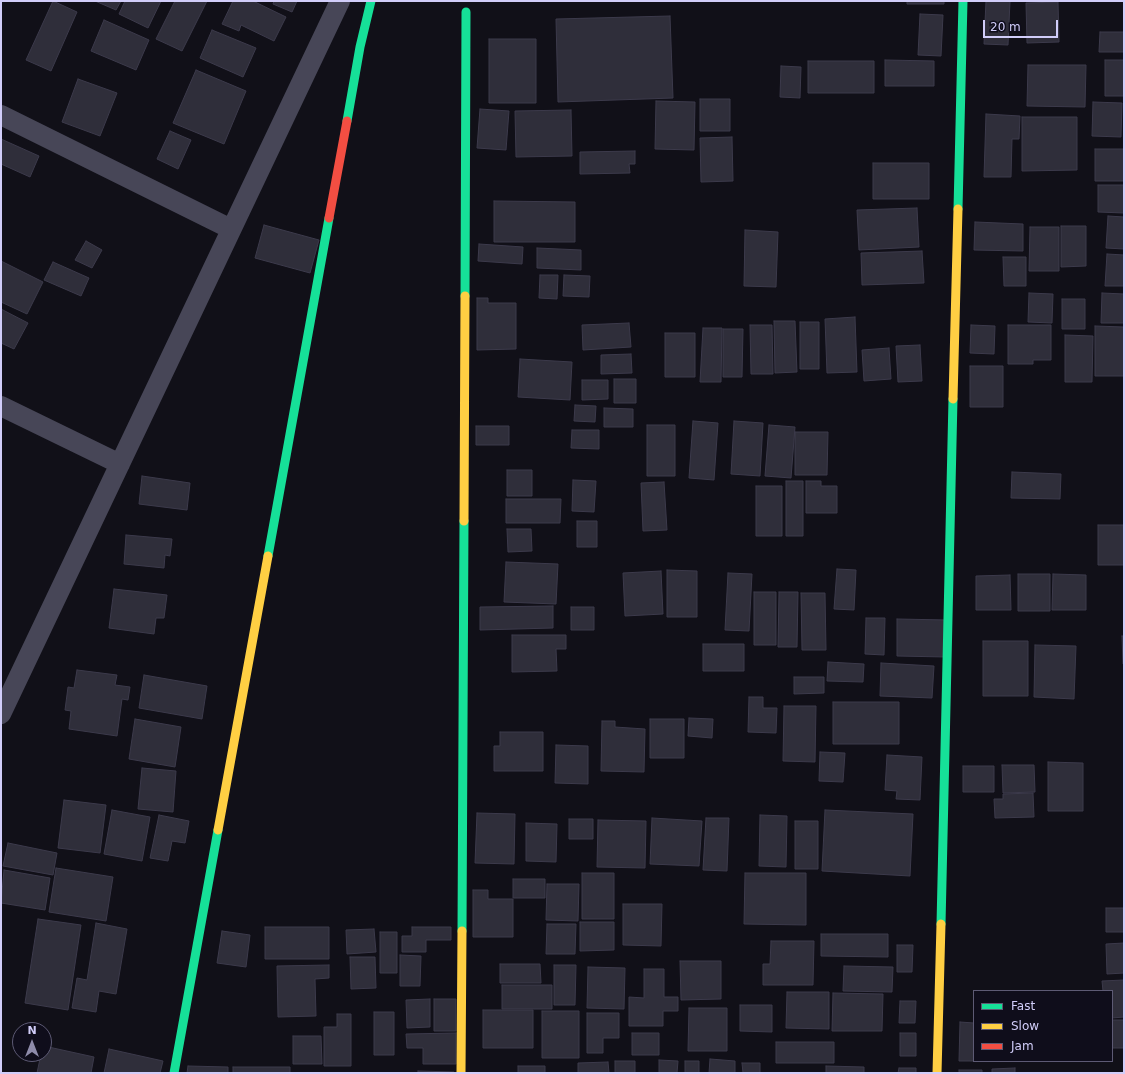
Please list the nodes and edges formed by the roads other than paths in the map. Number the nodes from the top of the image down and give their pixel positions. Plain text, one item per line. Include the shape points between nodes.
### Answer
1 (340, 1) edge
2 (371, 1) edge
3 (964, 1) edge
4 (466, 12) dead end
5 (1, 115) edge
6 (231, 229) junction
7 (1, 406) edge
8 (120, 464) junction
9 (1, 714) edge
10 (174, 1073) edge
11 (462, 1073) edge
12 (937, 1073) edge

1 - 6 street
2 - 10 street via 353,86
3 - 12 street
4 - 11 street
5 - 6 street
6 - 8 street
7 - 8 street
8 - 9 street

